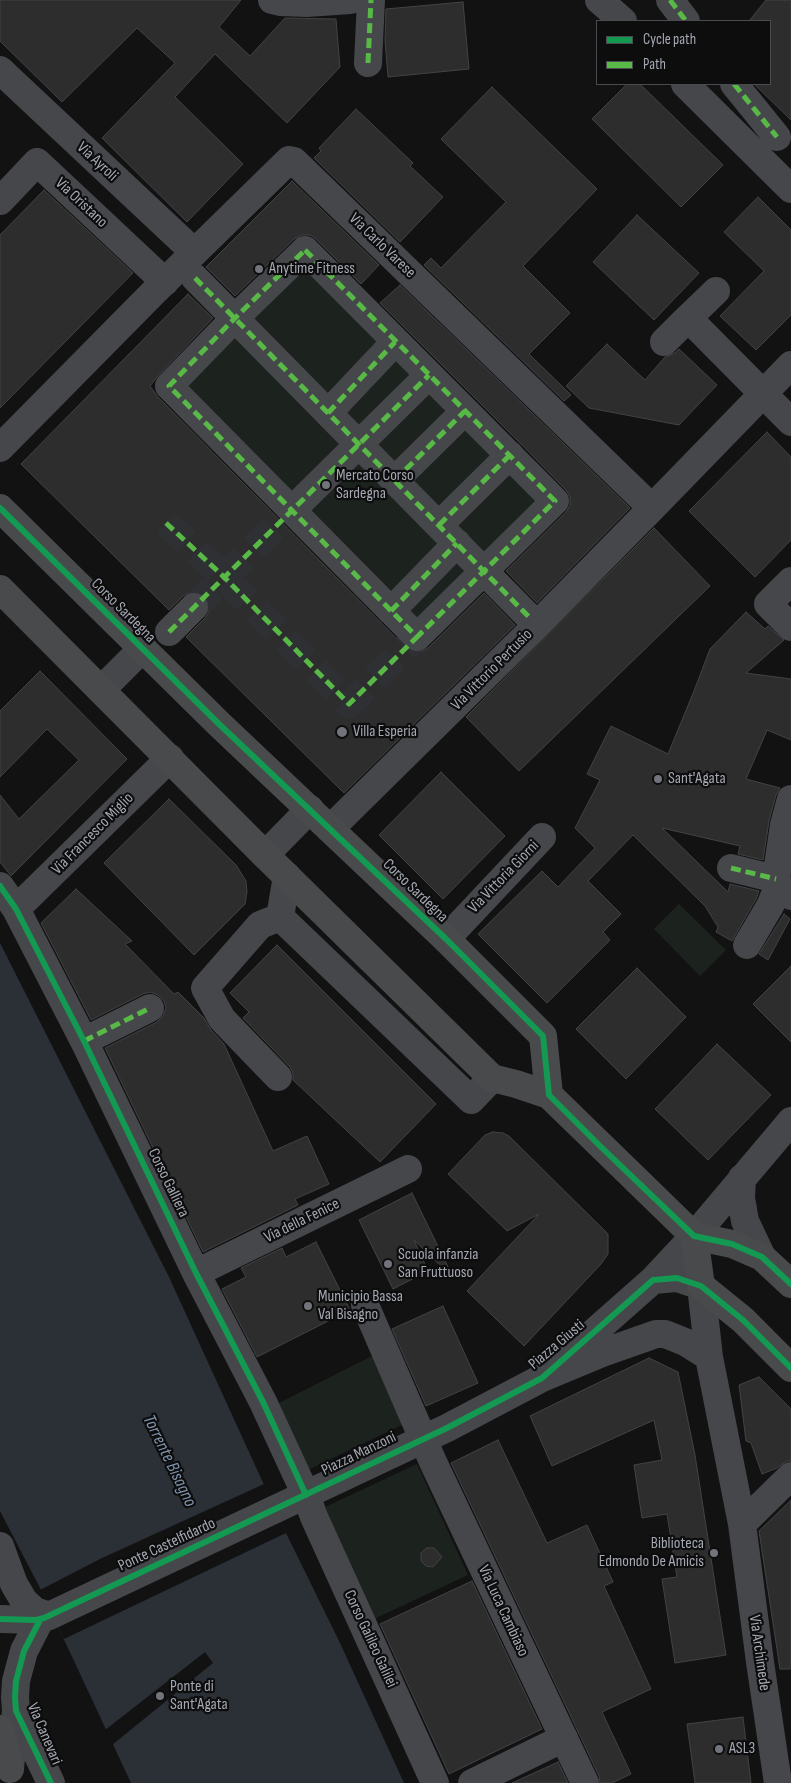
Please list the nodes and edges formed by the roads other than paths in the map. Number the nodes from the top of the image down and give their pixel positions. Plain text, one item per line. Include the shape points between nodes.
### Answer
1 (272, 0) edge
2 (350, 0) edge
3 (371, 0) edge
4 (599, 0) edge
5 (670, 0) edge
6 (622, 20) edge
7 (685, 20) edge
8 (368, 63) dead end
9 (0, 70) edge
10 (687, 85) edge
11 (735, 85) edge
12 (777, 137) dead end
13 (791, 189) edge
14 (0, 201) edge
15 (194, 265) junction
16 (165, 282) junction
17 (716, 291) dead end
18 (688, 318) junction
19 (234, 319) junction
20 (395, 342) junction
21 (664, 342) dead end
22 (791, 365) edge
23 (428, 375) junction
24 (763, 394) junction
25 (465, 411) junction
26 (328, 412) junction
27 (791, 422) edge
28 (359, 444) junction
29 (0, 448) edge
30 (510, 455) junction
31 (395, 480) junction
32 (0, 508) edge
33 (652, 508) junction
34 (292, 510) junction
35 (448, 534) junction
36 (484, 572) junction
37 (791, 581) edge
38 (0, 589) edge
39 (194, 607) tunnel mouth
40 (391, 611) junction
41 (529, 617) dead end
42 (791, 627) edge
43 (169, 632) dead end
44 (142, 649) junction
45 (101, 690) junction
46 (170, 758) junction
47 (791, 798) edge
48 (310, 809) junction
49 (330, 829) junction
50 (542, 837) dead end
51 (265, 854) junction
52 (732, 868) dead end
53 (287, 876) junction
54 (0, 886) edge
55 (782, 887) edge
56 (16, 909) junction
57 (280, 917) junction
58 (446, 939) junction
59 (747, 945) dead end
60 (150, 1008) dead end
61 (84, 1041) junction
62 (278, 1077) dead end
63 (492, 1078) junction
64 (549, 1095) junction
65 (791, 1121) edge
66 (408, 1169) dead end
67 (742, 1178) junction
68 (694, 1236) junction
69 (762, 1257) junction
70 (196, 1273) junction
71 (653, 1280) junction
72 (791, 1284) edge
73 (700, 1286) junction
74 (364, 1305) dead end
75 (709, 1357) junction
76 (791, 1368) edge
77 (542, 1378) junction
78 (424, 1438) junction
79 (791, 1476) edge
80 (306, 1495) junction
81 (742, 1524) junction
82 (0, 1546) edge
83 (44, 1618) junction
84 (0, 1619) edge
85 (8, 1720) edge
86 (564, 1738) junction
87 (15, 1773) edge
88 (51, 1783) edge
89 (435, 1783) edge
90 (472, 1783) edge
91 (585, 1783) edge
92 (778, 1783) edge

1 - 2 street via 307,3
3 - 8 street
4 - 6 street
5 - 7 street
9 - 15 street, Via Ayroli
10 - 13 street
11 - 12 street
14 - 16 street, Via Oristano via 37,162
15 - 16 street, Via Carlo Varese
15 - 19 street, Via Ayroli
15 - 33 street, Via Carlo Varese via 289,160 294,161
16 - 29 street, Via Carlo Varese
17 - 18 street
18 - 21 street
18 - 24 street
19 - 20 street via 305,250
19 - 26 street, Via Ayroli
19 - 34 street via 170,386
20 - 23 street
20 - 26 street
22 - 24 street
23 - 25 street
23 - 28 street
24 - 27 street
24 - 33 street
25 - 30 street
25 - 31 street
26 - 28 street, Via Ayroli
28 - 31 street, Via Ayroli
28 - 34 street
30 - 35 street
30 - 36 street via 555,501
31 - 35 street, Via Ayroli
32 - 44 main road, Corso Sardegna
33 - 49 street, Via Vittorio Pertusio
34 - 40 street
35 - 36 street, Via Ayroli
35 - 40 street
36 - 40 street via 417,637
36 - 41 street, Via Ayroli
37 - 42 street via 768,604
38 - 45 main road
39 - 43 street
44 - 45 street, Corso Sardegna
44 - 48 main road, Corso Sardegna
45 - 46 main road
46 - 51 main road
46 - 56 street, Via Francesco Miglio
47 - 55 street via 784,825
48 - 49 main road, Corso Sardegna
48 - 51 street
49 - 58 main road, Corso Sardegna
50 - 58 street, Via Vittoria Giorni
51 - 53 main road
52 - 55 street
53 - 57 street
53 - 63 main road
54 - 56 street, Corso Galliera
55 - 59 street
56 - 61 street, Corso Galliera
57 - 62 street via 260,925 204,988 222,1019
57 - 63 street via 471,1100
58 - 64 main road, Corso Sardegna via 543,1036
60 - 61 street
61 - 70 street, Corso Galliera
63 - 64 main road
64 - 68 main road
65 - 67 street, Piazza Giusti
66 - 70 street, Via della Fenice
67 - 68 street, Piazza Giusti
67 - 69 street via 741,1198 746,1221
68 - 69 main road via 732,1244
68 - 71 street, Piazza Giusti
68 - 73 main road
69 - 72 main road
70 - 80 street, Corso Galliera via 263,1402
71 - 73 street via 677,1278
71 - 77 street, Piazza Giusti
73 - 75 street, Via Archimede
73 - 76 main road via 743,1320
74 - 78 street
75 - 77 street, Piazza Giusti via 685,1342 656,1334
75 - 81 street, Via Archimede
77 - 78 street, Piazza Giusti
78 - 80 street, Piazza Manzoni
78 - 86 street, Via Luca Cambiaso
79 - 81 street
80 - 83 street, Ponte Castelfidardo
80 - 89 street, Corso Galileo Galilei
81 - 92 street, Via Archimede
82 - 83 street via 24,1601
83 - 84 street
83 - 85 street, Via Canevari via 24,1651
85 - 87 main road, Via Canevari
85 - 88 street, Via Canevari
86 - 90 street
86 - 91 street, Via Luca Cambiaso

